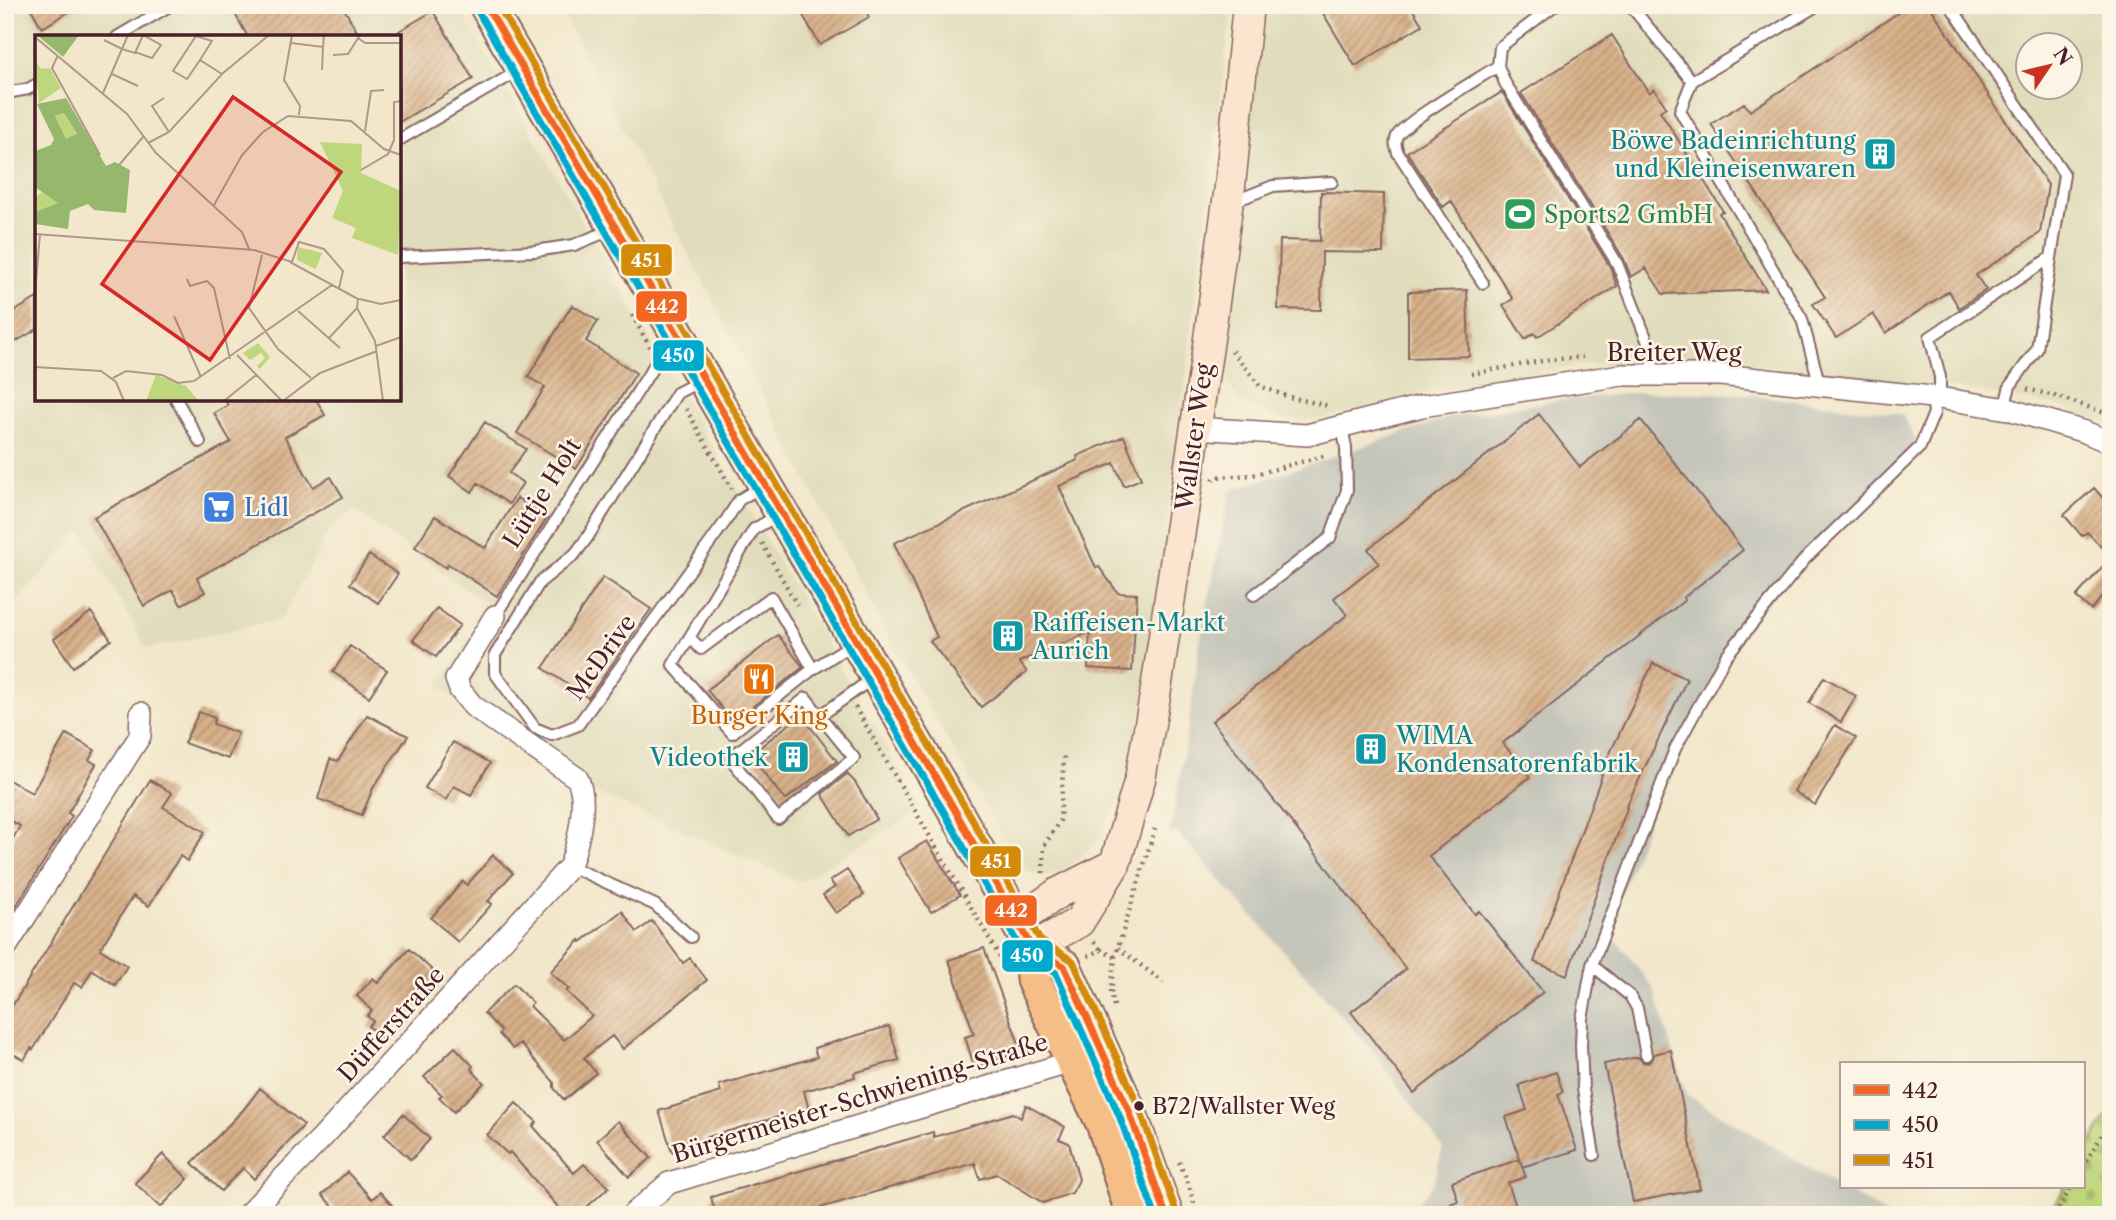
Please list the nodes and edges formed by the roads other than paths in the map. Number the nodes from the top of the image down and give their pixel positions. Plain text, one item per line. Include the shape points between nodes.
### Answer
1 (171, 5) edge
2 (486, 5) edge
3 (1248, 5) edge
4 (1555, 5) edge
5 (1630, 5) edge
6 (1818, 5) edge
7 (1950, 5) edge
8 (120, 35) edge
9 (1498, 66) junction
10 (523, 68) junction
11 (1692, 81) junction
12 (35, 85) edge
13 (5, 86) edge
14 (401, 139) edge
15 (1332, 182) dead end
16 (1227, 204) junction
17 (615, 228) junction
18 (401, 257) edge
19 (2050, 258) junction
20 (1483, 283) dead end
21 (682, 344) junction
22 (1653, 375) junction
23 (703, 379) junction
24 (1820, 386) junction
25 (1936, 398) junction
26 (177, 401) edge
27 (2004, 409) junction
28 (1342, 426) junction
29 (1194, 428) junction
30 (200, 442) dead end
31 (2111, 443) edge
32 (764, 484) junction
33 (781, 514) junction
34 (1254, 595) dead end
35 (495, 616) joint
36 (690, 638) junction
37 (855, 642) junction
38 (813, 669) junction
39 (876, 676) junction
40 (141, 713) dead end
41 (820, 716) junction
42 (1115, 864) junction
43 (570, 866) junction
44 (1025, 934) junction
45 (691, 937) dead end
46 (5, 949) edge
47 (1592, 965) junction
48 (1646, 1055) dead end
49 (1073, 1059) junction
50 (1594, 1155) dead end
51 (247, 1215) edge
52 (632, 1215) edge
53 (1133, 1215) edge
54 (1166, 1215) edge

1 - 8 lane
2 - 10 main road
3 - 16 street, Wallster Weg
4 - 9 lane via 1500,47
5 - 11 lane
6 - 11 lane
7 - 19 lane via 2064,174
9 - 20 lane via 1413,121 1395,144
9 - 22 lane via 1617,263 1652,353
10 - 14 lane
10 - 17 main road
11 - 24 lane via 1680,111 1802,319
12 - 13 lane via 12,93
15 - 16 lane via 1273,186
16 - 29 street, Wallster Weg
17 - 18 lane via 574,245 535,251
17 - 21 main road
19 - 25 lane via 1930,337 1940,377
19 - 27 lane via 2037,349 2010,386
21 - 23 main road
21 - 35 lane, Lüttje Holt via 657,361
22 - 24 street, Breiter Weg via 1720,375
22 - 28 street, Breiter Weg via 1622,375 1422,406
23 - 32 main road
23 - 32 lane, McDrive via 677,394 587,538 540,582 495,655 495,673 535,728 552,735 578,725 739,500
24 - 25 street, Breiter Weg
25 - 27 street, Breiter Weg
25 - 47 lane via 1920,447 1805,558 1726,656 1675,749
26 - 30 lane
27 - 31 street, Breiter Weg
28 - 29 street, Breiter Weg via 1307,435
28 - 34 lane via 1347,490 1330,538
29 - 42 street, Wallster Weg via 1140,779
32 - 33 main road
33 - 36 lane via 754,529
33 - 37 main road
35 - 43 street, Lüttje Holt via 456,679 473,706 577,778 583,797
36 - 38 lane via 701,649 771,597
36 - 38 lane via 673,665 732,733
37 - 38 lane
37 - 39 main road
39 - 41 lane
39 - 44 main road
40 - 46 street via 141,736
41 - 41 lane via 806,698 730,758 778,818 854,758
42 - 44 street via 1058,894
42 - 44 street, Wallster Weg via 1079,922
43 - 45 lane via 655,905
43 - 51 street, Düfferstraße
44 - 49 main road via 1033,980
44 - 54 main road via 1064,967 1129,1111
47 - 48 lane via 1630,996 1637,1008
47 - 50 lane via 1581,1046
49 - 52 street, Bürgermeister-Schwiening-Straße via 669,1183
49 - 53 main road via 1103,1123

